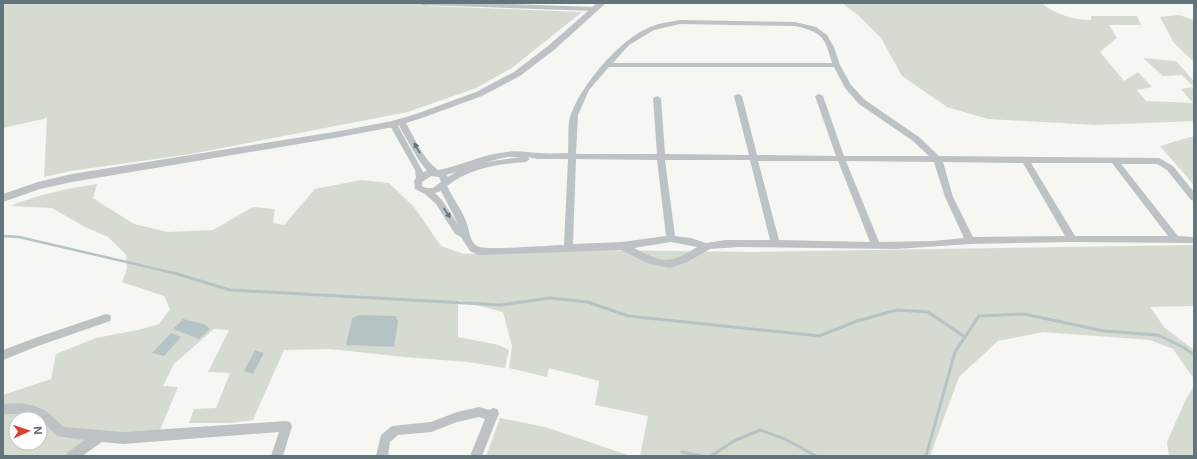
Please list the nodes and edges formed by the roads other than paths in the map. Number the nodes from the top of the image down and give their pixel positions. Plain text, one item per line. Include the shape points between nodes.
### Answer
1 (422, 3) edge
2 (511, 4) edge
3 (598, 6) edge
4 (606, 65) junction
5 (836, 65) junction
6 (738, 96) dead end
7 (819, 96) dead end
8 (657, 98) dead end
9 (397, 123) junction
10 (573, 157) junction
11 (661, 157) junction
12 (754, 158) junction
13 (841, 158) junction
14 (938, 160) junction
15 (1025, 160) junction
16 (1114, 160) junction
17 (480, 163) junction
18 (437, 173) junction
19 (420, 178) junction
20 (444, 185) junction
21 (428, 192) junction
22 (3, 198) edge
23 (1194, 198) edge
24 (464, 235) junction
25 (671, 239) junction
26 (1072, 239) junction
27 (1176, 240) junction
28 (1194, 240) edge
29 (970, 241) junction
30 (775, 243) junction
31 (876, 245) junction
32 (622, 246) junction
33 (707, 247) junction
34 (568, 248) junction
35 (106, 318) dead end
36 (3, 354) edge
37 (3, 409) edge
38 (100, 437) junction
39 (72, 456) edge
40 (277, 456) edge
41 (382, 456) edge
42 (476, 456) edge

1 - 2 street
2 - 3 street
3 - 9 street via 517,74 461,101
4 - 5 street
4 - 5 street via 627,44 652,28 680,22 796,24 814,28 824,35 831,47
4 - 10 street via 586,89 574,115
5 - 14 street via 848,86 862,102 916,139
6 - 12 street
7 - 13 street
8 - 11 street
18 -> 9 street via 429,169
9 - 19 street
9 - 22 street via 72,178
10 - 11 street
10 - 17 street via 537,156 531,159
10 - 34 street
11 - 12 street
11 - 25 street
12 - 13 street
12 - 30 street
13 - 14 street
13 - 31 street
14 - 15 street
14 - 29 street via 949,197
15 - 16 street
15 - 26 street
16 - 23 street via 1161,162 1170,168
16 - 27 street
17 - 18 street
17 - 20 street
18 - 19 street via 426,174
18 - 20 street via 444,177
19 - 21 street via 418,187
20 - 21 street
20 - 24 street via 446,194 465,229
21 -> 24 street via 439,202 458,232
24 - 34 street via 479,251
25 - 32 street
25 - 33 street
26 - 27 street
26 - 29 street
27 - 28 street
29 - 31 street
30 - 31 street
30 - 33 street
32 - 33 street via 641,257 671,264
32 - 34 street
35 - 36 street
37 - 38 street via 30,408 54,423 61,432
38 - 39 street
38 - 40 street via 147,437 286,426
41 - 42 street via 385,440 396,430 431,427 479,412 492,414

